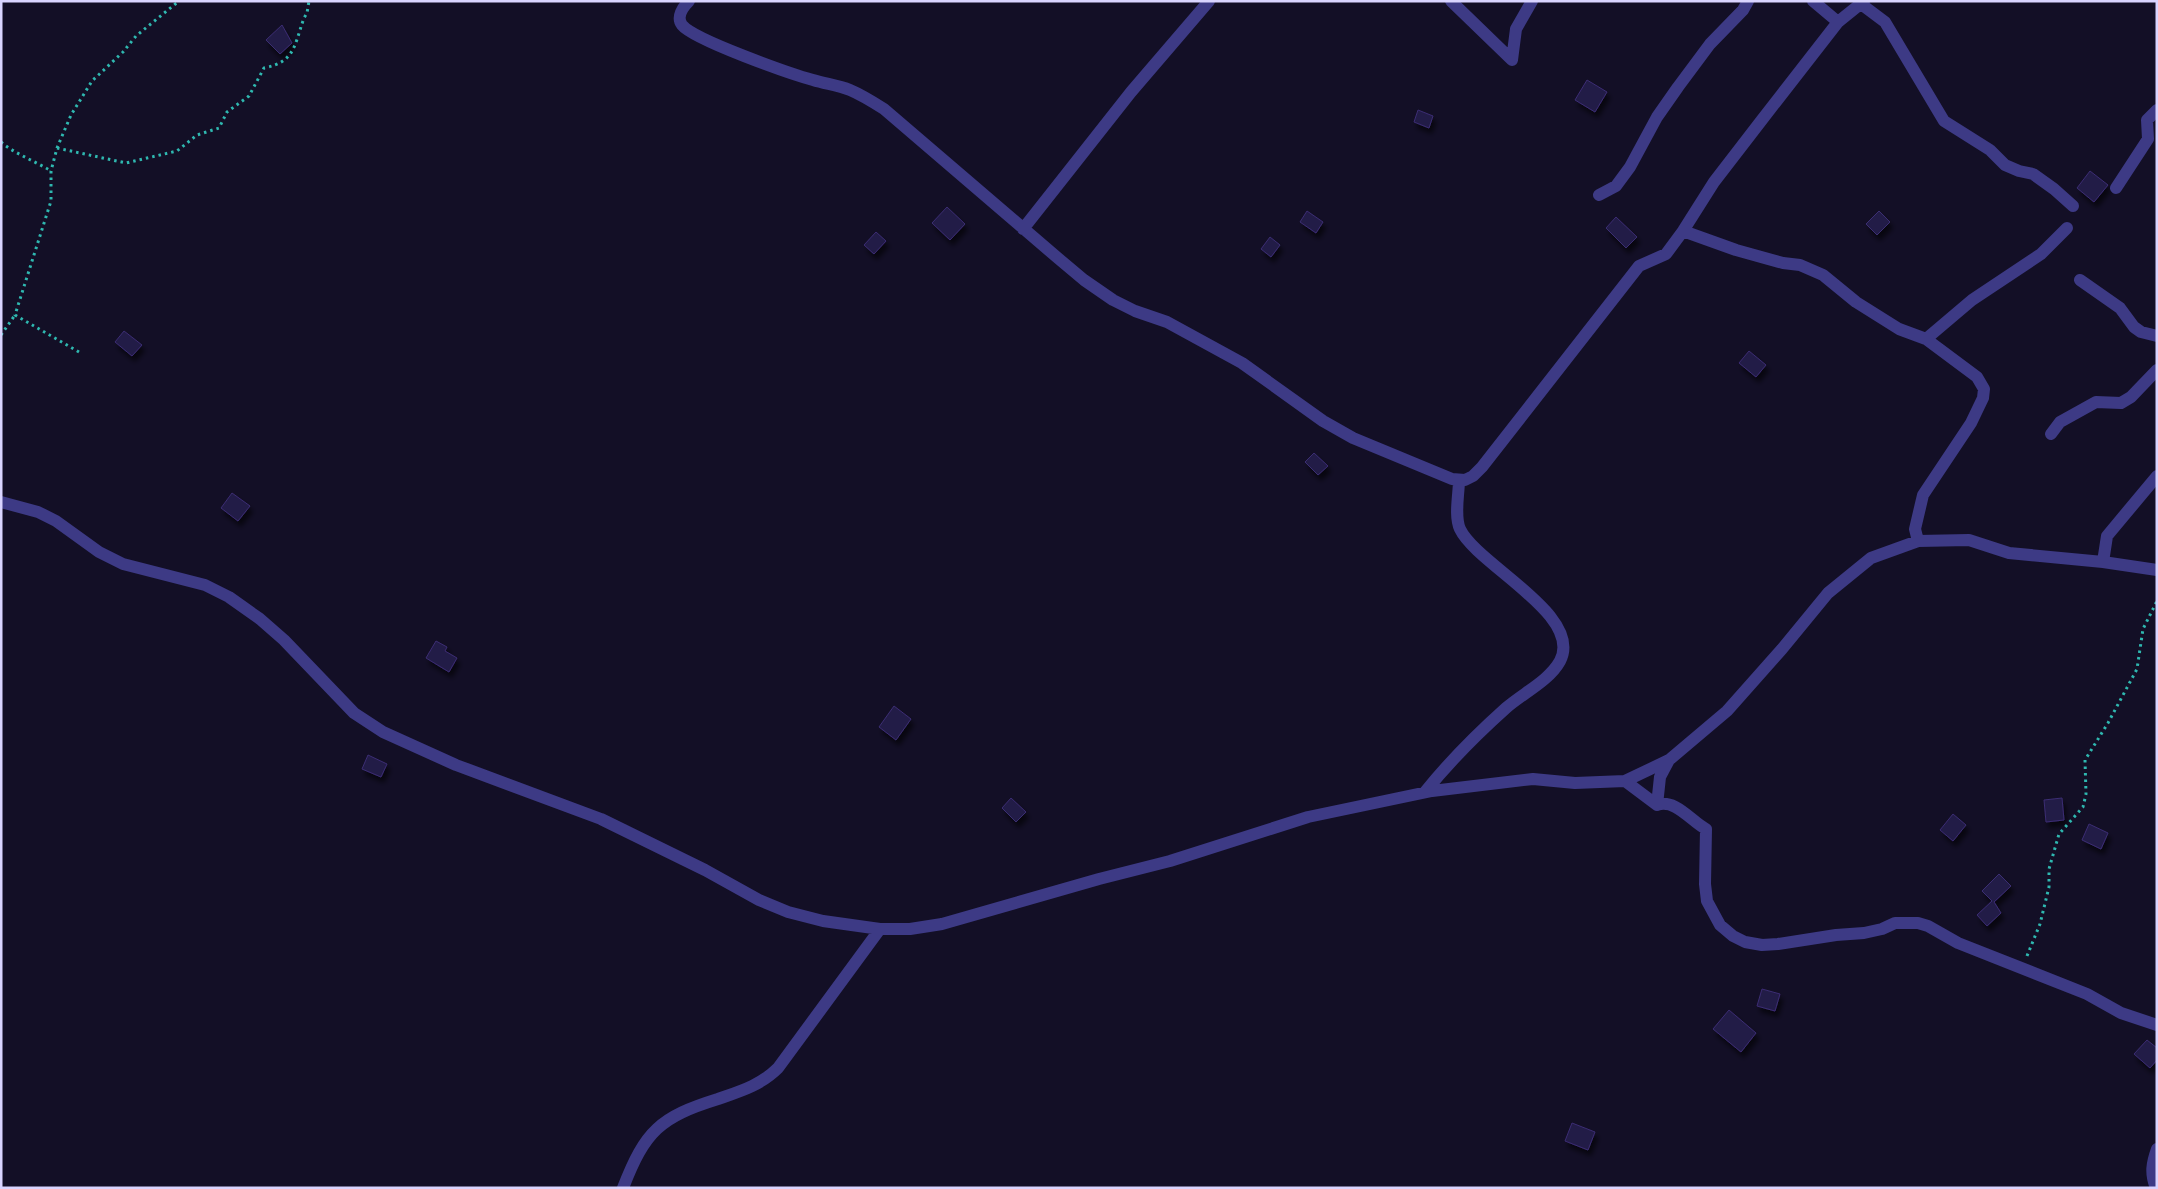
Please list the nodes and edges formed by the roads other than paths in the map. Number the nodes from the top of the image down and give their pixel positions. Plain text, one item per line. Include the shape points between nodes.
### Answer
1 (689, 1) edge
2 (1209, 1) edge
3 (1451, 1) edge
4 (1532, 1) edge
5 (1748, 1) edge
6 (1813, 1) edge
7 (1862, 2) edge
8 (1838, 22) junction
9 (2157, 110) edge
10 (2116, 188) dead end
11 (1599, 195) dead end
12 (2073, 206) dead end
13 (2068, 228) dead end
14 (1023, 229) junction
15 (1683, 231) junction
16 (2080, 280) dead end
17 (2157, 336) edge
18 (1926, 339) junction
19 (2157, 370) edge
20 (2050, 434) dead end
21 (2157, 476) edge
22 (1459, 480) junction
23 (1, 502) edge
24 (1918, 540) junction
25 (2103, 562) junction
26 (2157, 570) edge
27 (1669, 760) junction
28 (1625, 781) junction
29 (1425, 792) junction
30 (1657, 806) junction
31 (880, 929) junction
32 (2157, 1025) edge
33 (2157, 1149) edge
34 (624, 1188) edge
35 (2156, 1188) edge

1 - 14 street via 680,18 687,29 745,56 868,98 899,120
2 - 14 street via 1131,92
3 - 4 street via 1512,60 1516,29
5 - 11 street via 1678,87 1616,186
6 - 8 street
7 - 8 street
7 - 12 street via 1886,22 1944,121 1990,150 2005,165 2033,174
8 - 15 street via 1714,182
9 - 10 street via 2147,120 2148,139
13 - 18 street via 2041,254 1972,300
14 - 22 street via 1113,300 1167,322 1219,350 1338,431
15 - 18 street via 1736,250 1800,265 1823,275 1856,302 1899,329
15 - 22 street via 1666,254 1639,266 1482,467 1473,476
16 - 17 street via 2120,308 2134,327
18 - 24 street via 1977,377 1984,389 1971,424 1923,495 1915,529
19 - 20 street via 2121,403 2096,402 2060,422
21 - 25 street via 2107,536
22 - 29 street via 1459,527 1480,553 1531,596 1555,623 1562,637 1563,650 1551,672 1504,710 1446,766
23 - 31 street via 38,512 56,521 99,552 123,564 205,585 229,597 284,640 354,713 384,732 456,765 630,832 788,912
24 - 25 street via 1969,540 2009,553
24 - 27 street via 1871,558 1851,572 1828,593 1727,711
25 - 26 street
27 - 28 street
27 - 30 street via 1660,778
28 - 29 street via 1575,784 1532,779
28 - 30 street
29 - 31 street via 1308,817 1170,861 942,924
30 - 32 street via 1662,803 1673,805 1706,830 1707,901 1720,925 1745,942 1778,944 1864,933 1895,923 1928,926 1958,943 2087,994 2121,1013
31 - 34 street via 774,1072 747,1089 687,1110 656,1128 638,1153
33 - 35 street via 2152,1164

